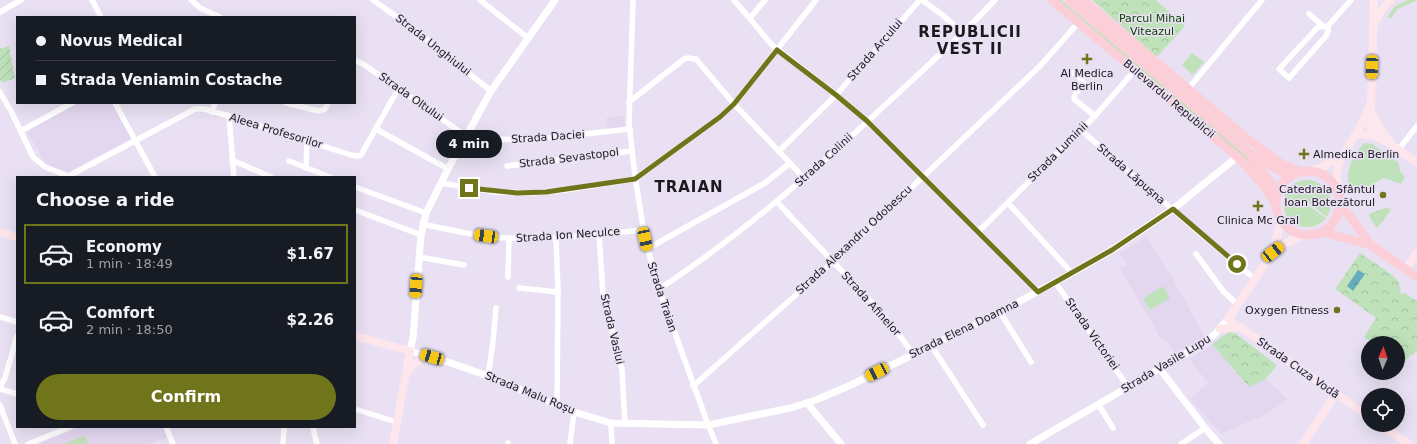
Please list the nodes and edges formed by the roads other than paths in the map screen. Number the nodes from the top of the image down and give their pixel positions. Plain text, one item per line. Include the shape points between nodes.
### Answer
1 (21, 0) edge
2 (92, 0) edge
3 (191, 0) edge
4 (373, 0) edge
5 (480, 0) edge
6 (555, 0) edge
7 (633, 0) edge
8 (734, 0) edge
9 (765, 0) edge
10 (816, 0) edge
11 (921, 0) edge
12 (995, 0) edge
13 (1052, 0) edge
14 (1069, 0) edge
15 (1083, 0) edge
16 (1262, 0) edge
17 (1351, 0) edge
18 (1369, 0) edge
19 (1374, 0) edge
20 (1392, 0) edge
21 (1374, 10) junction
22 (0, 12) edge
23 (1308, 14) dead end
24 (100, 16) edge
25 (218, 16) edge
26 (750, 18) junction
27 (1078, 23) junction
28 (1374, 25) junction
29 (1325, 26) junction
30 (963, 34) junction
31 (528, 38) junction
32 (777, 50) junction
33 (356, 61) edge
34 (1135, 70) junction
35 (1073, 73) dead end
36 (1188, 88) junction
37 (398, 89) junction
38 (492, 91) junction
39 (0, 92) edge
40 (836, 95) junction
41 (1370, 101) junction
42 (629, 102) junction
43 (70, 104) edge
44 (116, 104) edge
45 (215, 104) edge
46 (290, 104) edge
47 (328, 104) edge
48 (734, 104) junction
49 (212, 112) junction
50 (229, 116) junction
51 (1095, 116) junction
52 (1366, 116) junction
53 (867, 121) junction
54 (1417, 126) edge
55 (376, 129) junction
56 (630, 129) junction
57 (1081, 130) junction
58 (21, 131) junction
59 (1356, 134) junction
60 (466, 136) junction
61 (1377, 137) junction
62 (135, 140) junction
63 (307, 140) junction
64 (1396, 148) junction
65 (632, 151) junction
66 (779, 151) junction
67 (1248, 152) junction
68 (1344, 153) junction
69 (1237, 157) junction
70 (232, 160) junction
71 (289, 161) dead end
72 (790, 163) junction
73 (1417, 163) edge
74 (507, 166) dead end
75 (306, 168) junction
76 (251, 169) junction
77 (448, 169) junction
78 (1307, 171) junction
79 (66, 176) edge
80 (70, 176) edge
81 (154, 176) edge
82 (234, 176) edge
83 (251, 176) edge
84 (268, 176) edge
85 (327, 176) edge
86 (922, 176) junction
87 (1290, 177) junction
88 (804, 178) junction
89 (635, 179) junction
90 (441, 183) junction
91 (356, 187) edge
92 (1338, 192) junction
93 (1277, 194) junction
94 (777, 202) junction
95 (1008, 203) junction
96 (1340, 203) junction
97 (1276, 206) junction
98 (1173, 209) junction
99 (356, 210) edge
100 (426, 213) junction
101 (1281, 220) junction
102 (422, 224) junction
103 (643, 230) junction
104 (0, 232) edge
105 (978, 232) junction
106 (1322, 232) junction
107 (600, 234) junction
108 (1304, 234) junction
109 (421, 235) junction
110 (16, 237) edge
111 (556, 237) junction
112 (509, 238) junction
113 (1371, 245) junction
114 (647, 249) junction
115 (1273, 252) junction
116 (1417, 253) edge
117 (1196, 254) dead end
118 (419, 257) junction
119 (833, 262) junction
120 (464, 265) dead end
121 (1406, 269) junction
122 (1072, 273) junction
123 (508, 277) dead end
124 (1417, 277) edge
125 (1255, 279) junction
126 (1055, 282) junction
127 (519, 288) dead end
128 (658, 290) junction
129 (558, 292) junction
130 (1038, 292) junction
131 (1236, 306) junction
132 (496, 308) dead end
133 (1000, 312) junction
134 (0, 317) edge
135 (1228, 319) junction
136 (16, 322) edge
137 (1240, 327) junction
138 (1220, 329) junction
139 (356, 336) edge
140 (16, 340) edge
141 (931, 345) junction
142 (410, 351) junction
143 (913, 354) junction
144 (432, 357) junction
145 (1031, 362) dead end
146 (1160, 369) junction
147 (488, 376) junction
148 (405, 378) junction
149 (693, 386) junction
150 (1128, 387) junction
151 (0, 388) edge
152 (16, 394) edge
153 (1336, 394) junction
154 (808, 403) junction
155 (1098, 404) junction
156 (0, 405) edge
157 (557, 405) junction
158 (356, 409) edge
159 (1361, 411) edge
160 (574, 412) junction
161 (396, 422) junction
162 (611, 423) junction
163 (625, 424) junction
164 (708, 425) junction
165 (983, 425) dead end
166 (68, 428) edge
167 (166, 428) edge
168 (284, 428) edge
169 (313, 428) dead end
170 (1113, 428) dead end
171 (1205, 428) junction
172 (1391, 432) edge
173 (15, 444) edge
174 (28, 444) edge
175 (173, 444) edge
176 (283, 444) edge
177 (317, 444) edge
178 (393, 444) edge
179 (570, 444) edge
180 (612, 444) edge
181 (716, 444) edge
182 (841, 444) edge
183 (1030, 444) edge
184 (1181, 444) edge
185 (1219, 444) edge
186 (1303, 444) edge
187 (1409, 444) edge

1 - 22 street
2 - 24 street
3 - 25 street via 200,8
4 - 38 street, Strada Unghiului via 411,26
5 - 31 street
6 - 31 street
7 - 42 street, Strada Traian
8 - 26 street
9 - 26 street
10 - 32 street
11 - 30 street via 944,16
11 - 40 street, Strada Arcului
12 - 30 street, Strada Colinii
13 - 27 main road, Bulevardul Republicii
14 - 67 main road, Bulevardul Republicii
15 - 36 main road, Bulevardul Republicii
16 - 36 street
17 - 29 street
18 - 21 main road
19 - 21 main road
20 - 28 main road via 1380,12
21 - 28 main road
23 - 29 street
26 - 32 street
27 - 34 main road, Bulevardul Republicii
27 - 86 street, Strada Alexandru Odobescu via 1041,65
28 - 41 main road
29 - 29 street via 1318,27 1280,69 1289,78 1326,36 1328,31
30 - 53 street, Strada Colinii
31 - 38 street
32 - 40 street
32 - 48 street
33 - 37 street, Strada Oltului
34 - 51 street, Strada Luminii
34 - 69 main road, Bulevardul Republicii
35 - 51 street via 1083,83 1074,99
36 - 78 main road, Bulevardul Republicii via 1271,157 1283,165
37 - 55 street
37 - 60 street, Strada Oltului
38 - 60 street
39 - 58 street
40 - 53 street
40 - 66 street, Strada Arcului
41 - 52 main road
41 - 64 main road via 1374,119
42 - 48 street via 688,58 699,62
42 - 56 street, Strada Traian
43 - 58 street
44 - 62 street
45 - 49 street
46 - 47 street via 322,111
48 - 66 street
48 - 89 street
49 - 50 street, Aleea Profesorilor
49 - 62 street, Aleea Profesorilor via 195,109
50 - 63 street, Aleea Profesorilor
50 - 70 street
51 - 57 street, Strada Luminii
52 - 59 main road
52 - 61 main road
53 - 86 street
53 - 88 street, Strada Colinii
54 - 64 street
55 - 63 street, Aleea Profesorilor via 359,156
55 - 77 street
56 - 60 street, Strada Daciei via 531,140
56 - 65 street, Strada Traian
57 - 95 street, Strada Luminii
57 - 98 street, Strada Lăpușna
58 - 79 street via 39,163
59 - 61 main road
59 - 68 main road
60 - 77 street
61 - 64 main road
62 - 80 street, Aleea Profesorilor
62 - 81 street
63 - 75 street
64 - 73 main road
65 - 74 street, Strada Sevastopol
65 - 89 street, Strada Traian
66 - 72 street
67 - 87 main road, Bulevardul Republicii
67 - 93 main road, Bulevardul Republicii
68 - 78 main road via 1324,166
68 - 92 main road via 1338,167
69 - 97 main road, Bulevardul Republicii via 1262,183
69 - 98 street, Strada Elena Doamna
70 - 76 street
70 - 82 street
71 - 75 street
72 - 88 street
72 - 114 street via 765,182
75 - 85 street
76 - 83 street
76 - 84 street
77 - 90 street
78 - 87 main road
78 - 92 main road via 1324,176
86 - 105 street
86 - 119 street, Strada Alexandru Odobescu
87 - 93 main road
88 - 94 street, Strada Colinii
89 - 90 street via 531,193 495,192
89 - 103 street, Strada Traian
90 - 100 street
91 - 100 street
92 - 96 main road
93 - 97 main road
94 - 119 street, Strada Afinelor
94 - 128 street, Strada Colinii via 716,250
95 - 105 street, Strada Luminii
95 - 122 street
96 - 106 main road via 1335,220
96 - 113 main road
97 - 101 main road
98 - 122 street, Strada Elena Doamna
98 - 125 street, Strada Lăpușna
99 - 109 street
100 - 102 street
101 - 108 main road via 1295,232
101 - 115 main road, Strada Vasile Lupu
102 - 109 street
102 - 112 street, Strada Ion Neculce via 474,235
103 - 107 street, Strada Ion Neculce
103 - 114 street, Strada Traian
104 - 110 main road
105 - 130 street
106 - 108 main road
106 - 113 main road
107 - 111 street, Strada Ion Neculce
107 - 163 street, Strada Vaslui via 603,294 622,370
108 - 115 main road, Strada Vasile Lupu
109 - 118 street
111 - 112 street, Strada Ion Neculce
111 - 129 street
112 - 123 street
113 - 121 main road
114 - 128 street, Strada Traian
115 - 125 main road, Strada Vasile Lupu
116 - 121 main road
117 - 131 street
118 - 120 street
118 - 142 street
119 - 143 street, Strada Afinelor via 881,314
119 - 149 street, Strada Alexandru Odobescu
121 - 124 main road
122 - 126 street, Strada Elena Doamna
125 - 131 main road, Strada Vasile Lupu
126 - 130 street, Strada Elena Doamna
126 - 150 street, Strada Victoriei
127 - 129 street
128 - 149 street, Strada Traian
129 - 157 street
130 - 133 street, Strada Elena Doamna
131 - 135 main road, Strada Vasile Lupu
131 - 137 main road
132 - 147 street
133 - 141 street, Strada Elena Doamna
133 - 145 street
134 - 136 street
135 - 137 main road, Strada Cuza Vodă
135 - 138 street, Strada Vasile Lupu
137 - 138 main road
137 - 153 main road, Strada Cuza Vodă
138 - 146 street, Strada Vasile Lupu via 1202,344
139 - 142 main road, Strada Malu Roșu
140 - 151 street
141 - 143 street, Strada Elena Doamna
141 - 165 street
142 - 144 street, Strada Malu Roșu
142 - 148 main road
143 - 154 street, Strada Elena Doamna
144 - 147 street, Strada Malu Roșu
144 - 148 main road via 417,361
146 - 150 street, Strada Vasile Lupu
146 - 171 street
147 - 157 street, Strada Malu Roșu
148 - 161 main road
149 - 164 street, Strada Traian
150 - 155 street, Strada Vasile Lupu
151 - 152 street
153 - 159 main road, Strada Cuza Vodă
153 - 186 main road
154 - 164 street, Strada Elena Doamna
154 - 182 street
155 - 170 street
155 - 183 street, Strada Vasile Lupu
156 - 173 street
157 - 160 street, Strada Malu Roșu
158 - 161 street
160 - 162 street, Strada Malu Roșu
160 - 179 street
161 - 178 main road
162 - 163 street, Strada Malu Roșu
162 - 180 street
163 - 164 street, Strada Malu Roșu
164 - 181 street, Strada Traian
166 - 174 street
167 - 175 street
168 - 176 street
169 - 177 street
171 - 184 street
171 - 185 street
172 - 187 main road

